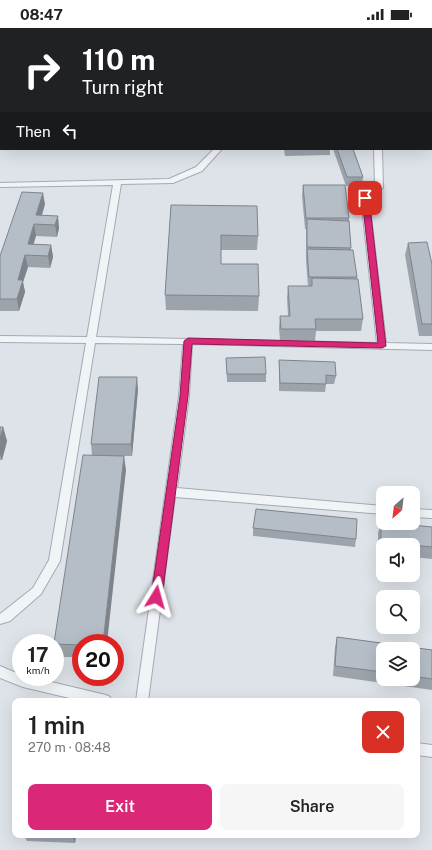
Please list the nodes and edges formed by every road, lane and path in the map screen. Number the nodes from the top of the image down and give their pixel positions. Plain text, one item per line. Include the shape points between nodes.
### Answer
1 (217, 150) edge
2 (378, 150) edge
3 (117, 183) junction
4 (0, 185) edge
5 (0, 339) edge
6 (91, 340) junction
7 (188, 341) junction
8 (382, 346) junction
9 (432, 347) edge
10 (171, 492) junction
11 (376, 509) edge
12 (420, 513) edge
13 (432, 514) edge
14 (0, 619) edge
15 (0, 672) edge
16 (94, 698) edge
17 (142, 698) edge
18 (420, 749) edge
19 (432, 751) edge

1 - 3 lane via 199,169 170,181
2 - 8 lane via 379,188 365,198
3 - 4 lane
3 - 6 lane
5 - 6 lane
6 - 7 lane
6 - 14 lane via 54,561 37,591 6,617
7 - 8 lane
7 - 10 lane via 184,396
8 - 9 lane
10 - 11 lane
10 - 17 lane
12 - 13 lane
15 - 16 lane via 23,681
18 - 19 lane

